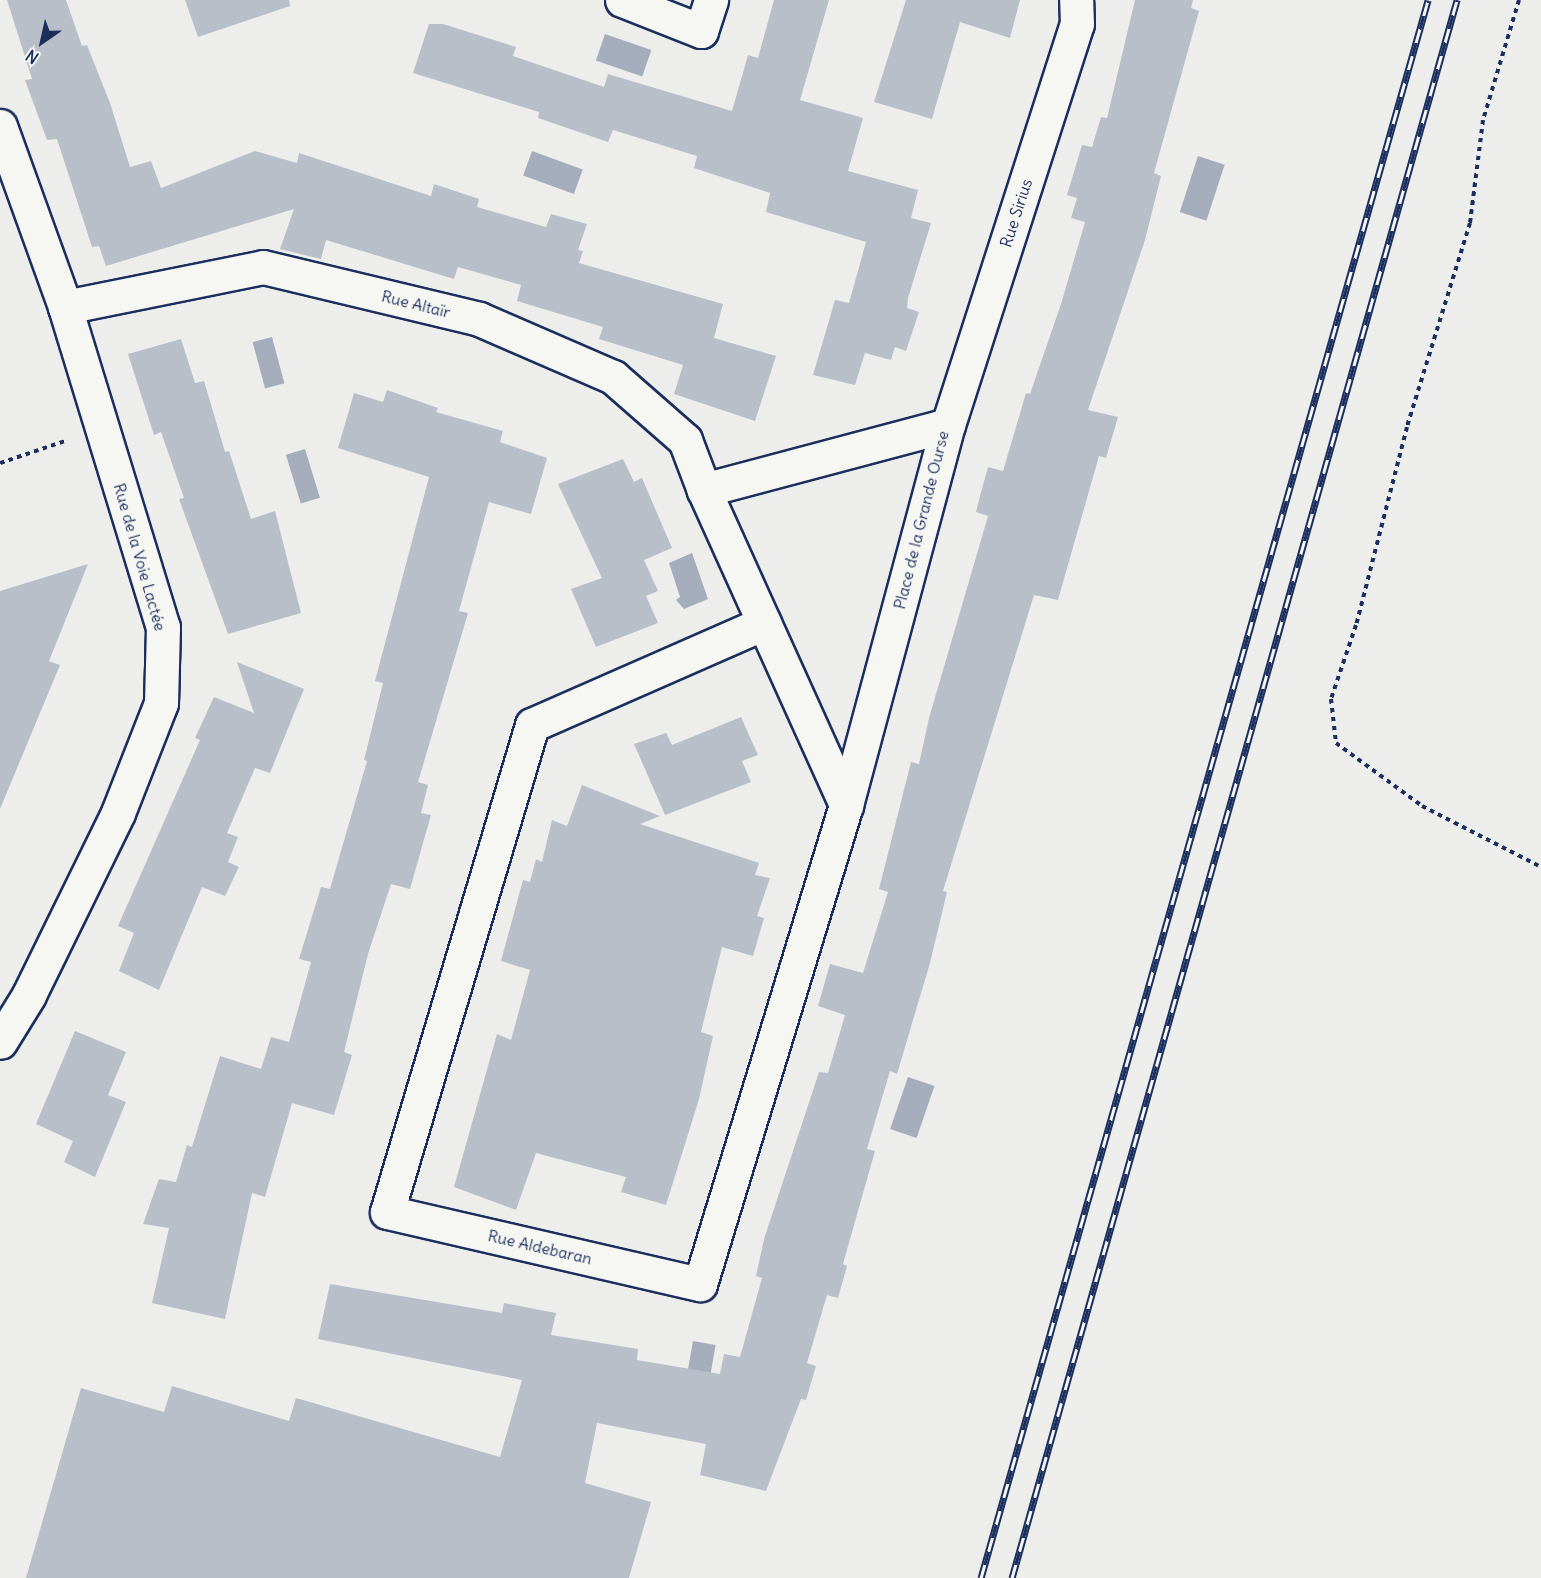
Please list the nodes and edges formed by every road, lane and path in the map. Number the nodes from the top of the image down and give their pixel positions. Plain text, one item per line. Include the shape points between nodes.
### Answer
1 (622, 0) edge
2 (711, 0) edge
3 (1076, 0) edge
4 (1519, 0) edge
5 (0, 126) edge
6 (65, 307) junction
7 (948, 425) junction
8 (103, 428) junction
9 (0, 463) edge
10 (704, 490) junction
11 (764, 623) junction
12 (846, 805) junction
13 (1541, 867) edge
14 (0, 1042) edge

1 - 2 street via 701,31
3 - 7 street, Rue Sirius via 1077,24
4 - 13 path via 1483,120 1470,223 1407,427 1356,625 1331,699 1336,743 1422,806
5 - 6 street, Rue de la Voie Lactée
6 - 8 street, Rue de la Voie Lactée
6 - 10 street, Rue Altaïr via 263,267 479,319 613,377 685,440
7 - 10 street, Place de la Grande Ourse
7 - 12 street, Place de la Grande Ourse
8 - 9 path
8 - 14 street, Rue de la Voie Lactée via 163,627 161,703 118,813 28,995
10 - 11 street
11 - 12 street
11 - 12 street, Rue Aldebaran via 532,725 387,1212 700,1284

